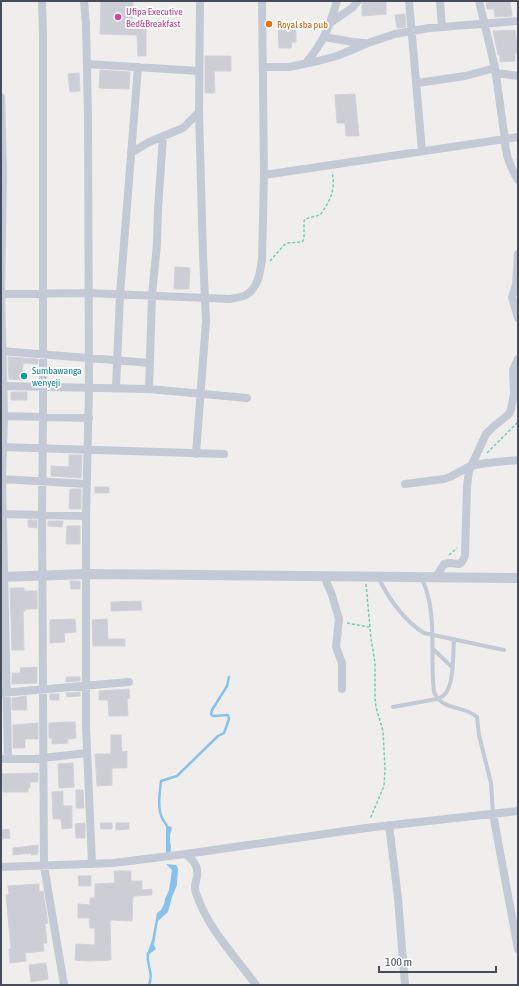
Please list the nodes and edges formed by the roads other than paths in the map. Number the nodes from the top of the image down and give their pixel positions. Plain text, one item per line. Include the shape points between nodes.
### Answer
1 (42, 1) edge
2 (84, 1) edge
3 (200, 1) edge
4 (262, 1) edge
5 (337, 1) edge
6 (358, 1) edge
7 (409, 1) edge
8 (440, 1) edge
9 (480, 1) edge
10 (518, 21) edge
11 (330, 23) junction
12 (485, 23) junction
13 (442, 27) junction
14 (412, 31) junction
15 (324, 37) junction
16 (368, 43) junction
17 (87, 64) junction
18 (305, 64) junction
19 (138, 67) junction
20 (263, 68) junction
21 (199, 70) junction
22 (496, 71) junction
23 (518, 76) edge
24 (417, 84) junction
25 (1, 97) edge
26 (199, 112) junction
27 (163, 137) junction
28 (518, 137) edge
29 (505, 140) junction
30 (422, 151) junction
31 (130, 153) junction
32 (264, 175) junction
33 (518, 180) edge
34 (2, 215) edge
35 (518, 254) edge
36 (88, 293) junction
37 (1, 294) edge
38 (42, 294) junction
39 (120, 294) junction
40 (152, 295) junction
41 (206, 298) junction
42 (518, 318) edge
43 (1, 351) edge
44 (43, 355) junction
45 (89, 358) junction
46 (117, 359) junction
47 (518, 359) edge
48 (150, 363) junction
49 (2, 386) edge
50 (43, 386) junction
51 (89, 388) junction
52 (116, 388) junction
53 (149, 389) junction
54 (200, 393) junction
55 (247, 398) dead end
56 (2, 416) edge
57 (506, 416) junction
58 (518, 416) edge
59 (43, 417) junction
60 (89, 418) junction
61 (2, 447) edge
62 (43, 448) junction
63 (88, 449) junction
64 (196, 454) junction
65 (224, 454) dead end
66 (518, 460) edge
67 (470, 466) junction
68 (2, 479) edge
69 (42, 482) junction
70 (87, 484) junction
71 (404, 484) dead end
72 (2, 514) edge
73 (42, 515) junction
74 (86, 516) junction
75 (86, 574) junction
76 (42, 576) junction
77 (324, 576) junction
78 (3, 577) edge
79 (378, 577) junction
80 (421, 577) junction
81 (436, 577) junction
82 (518, 578) edge
83 (433, 635) junction
84 (454, 639) junction
85 (433, 649) junction
86 (504, 650) dead end
87 (452, 667) junction
88 (129, 682) dead end
89 (86, 687) junction
90 (342, 688) dead end
91 (42, 689) junction
92 (4, 693) edge
93 (437, 699) junction
94 (393, 707) dead end
95 (87, 753) junction
96 (4, 758) edge
97 (43, 758) junction
98 (518, 811) edge
99 (493, 814) junction
100 (389, 825) junction
101 (186, 854) junction
102 (92, 864) junction
103 (1, 866) edge
104 (44, 866) junction
105 (518, 949) edge
106 (64, 985) edge
107 (256, 985) edge
108 (405, 985) edge

1 - 38 street
2 - 17 street
3 - 21 street
4 - 20 street
5 - 11 street
6 - 11 street
7 - 14 street
8 - 13 street
9 - 12 street
10 - 12 street
11 - 15 street
12 - 13 street
12 - 22 street
13 - 14 street
14 - 16 street
14 - 24 street
15 - 16 street
15 - 18 street
16 - 18 street via 337,56
17 - 19 street
17 - 36 street
18 - 20 street
19 - 21 street
19 - 31 street
20 - 32 street
21 - 26 street
22 - 23 street
22 - 24 street
22 - 29 street
24 - 30 street
25 - 34 street
26 - 27 street via 182,128
26 - 41 street
27 - 31 street
27 - 40 street
28 - 29 street
29 - 30 street
29 - 33 street via 506,153
30 - 32 street
31 - 39 street
32 - 41 street via 262,260 255,286 246,295 230,299
34 - 37 street
35 - 42 street via 516,285 512,297
36 - 38 street
36 - 39 street
36 - 45 street
37 - 38 street
37 - 43 street
38 - 44 street
39 - 40 street
39 - 46 street
40 - 41 street
40 - 48 street
41 - 54 street
43 - 44 street
43 - 49 street
44 - 45 street
44 - 50 street
45 - 46 street
45 - 51 street
46 - 48 street
46 - 52 street
47 - 57 street via 513,370 513,403
48 - 53 street
49 - 50 street
49 - 56 street
50 - 51 street
50 - 59 street
51 - 52 street
51 - 60 street
52 - 53 street
53 - 54 street
54 - 55 street
54 - 64 street
56 - 59 street
56 - 61 street
57 - 58 street
57 - 67 street via 486,434
59 - 60 street
59 - 62 street
60 - 63 street
61 - 62 street
61 - 68 street
62 - 63 street
62 - 69 street
63 - 64 street
63 - 70 street
64 - 65 street
66 - 67 street
67 - 71 street via 444,479
67 - 81 street via 465,556 459,564 444,564
68 - 69 street
68 - 72 street
69 - 70 street
69 - 73 street
70 - 74 street
72 - 73 street
72 - 78 street
73 - 74 street
73 - 76 street
74 - 75 street
75 - 76 street
75 - 77 street
75 - 89 street
76 - 78 street
76 - 91 street
77 - 79 street
77 - 90 street via 338,614 336,647 342,663
78 - 92 street
79 - 80 street
79 - 83 lane via 396,607 414,627
80 - 81 street
80 - 83 lane via 430,600
81 - 82 street
83 - 84 lane
83 - 85 lane
84 - 86 lane
84 - 87 lane
85 - 87 lane
85 - 93 lane via 433,685
87 - 93 lane via 448,691
88 - 89 street
89 - 91 street
89 - 95 street
91 - 92 street
91 - 97 street
92 - 96 street
93 - 94 lane
93 - 99 lane via 469,711 477,717 491,783
95 - 97 street
95 - 102 street
96 - 97 street
97 - 104 street
98 - 99 street
99 - 100 street
99 - 105 street
100 - 101 street
100 - 108 street
101 - 102 street
101 - 107 street via 197,866 195,889 212,928
102 - 104 street
103 - 104 street
104 - 106 street

